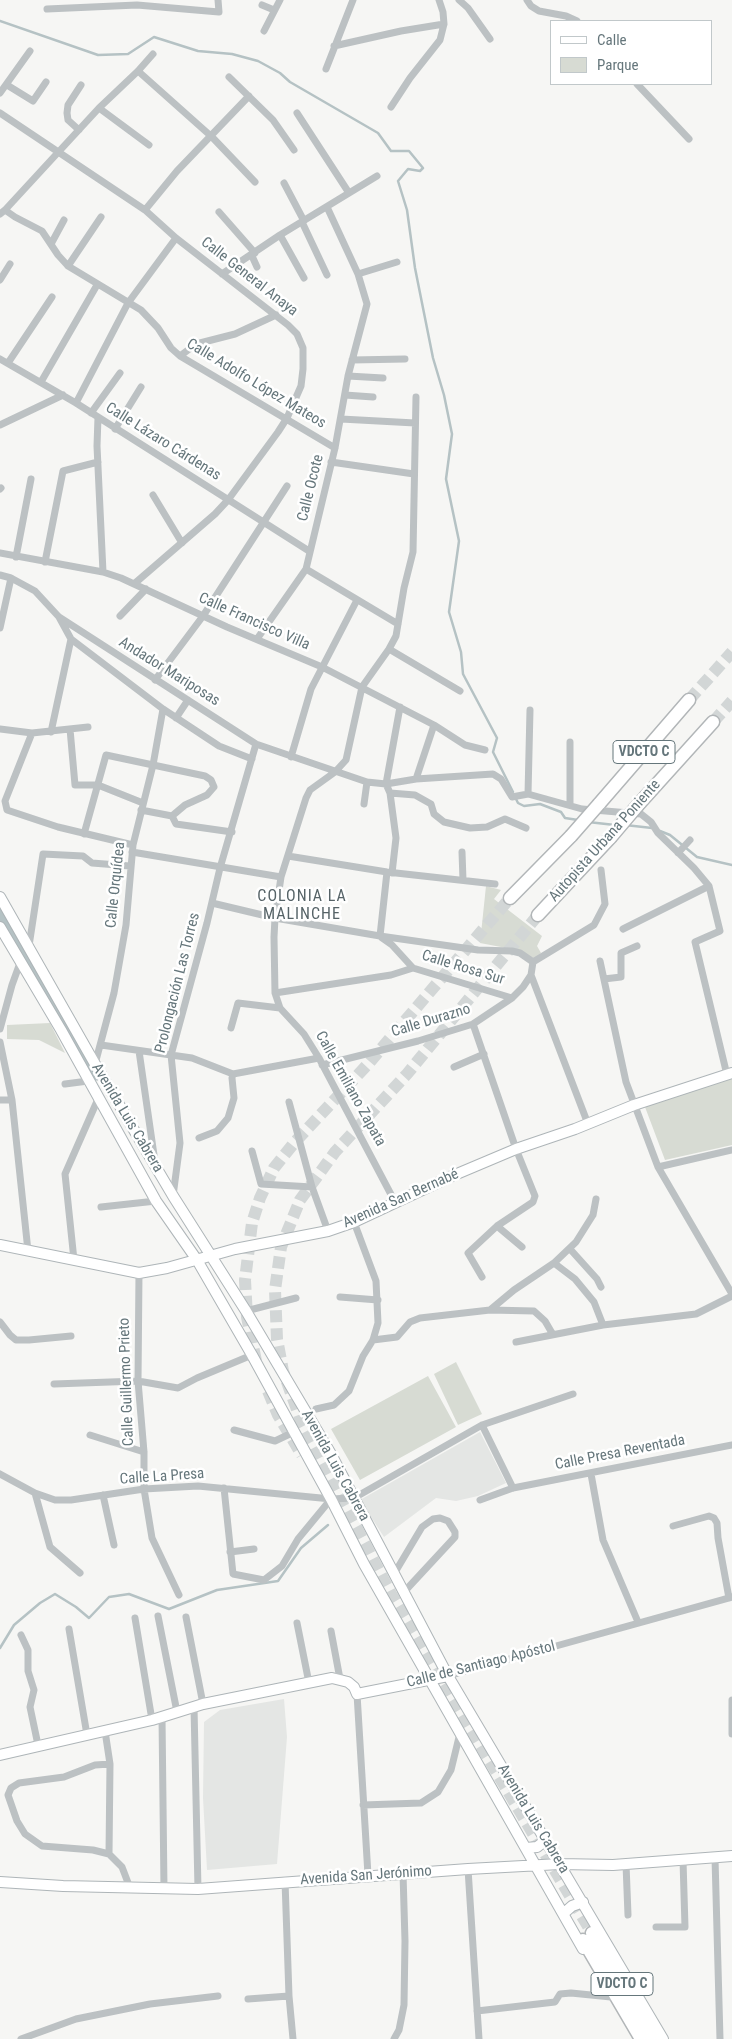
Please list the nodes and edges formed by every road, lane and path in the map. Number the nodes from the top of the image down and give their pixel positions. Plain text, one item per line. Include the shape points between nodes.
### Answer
1 (218, 0) edge
2 (280, 0) edge
3 (352, 0) edge
4 (439, 0) edge
5 (459, 0) edge
6 (527, 0) edge
7 (136, 2) edge
8 (262, 5) dead end
9 (47, 10) dead end
10 (274, 10) junction
11 (576, 20) edge
12 (444, 24) junction
13 (264, 31) dead end
14 (490, 39) dead end
15 (334, 46) junction
16 (30, 51) dead end
17 (153, 54) dead end
18 (326, 69) dead end
19 (138, 71) junction
20 (229, 77) dead end
21 (46, 82) dead end
22 (7, 85) junction
23 (81, 85) dead end
24 (638, 85) edge
25 (0, 93) edge
26 (250, 96) junction
27 (391, 107) dead end
28 (99, 108) junction
29 (0, 113) edge
30 (297, 114) dead end
31 (79, 130) junction
32 (212, 137) junction
33 (689, 139) dead end
34 (149, 145) dead end
35 (294, 150) dead end
36 (59, 152) junction
37 (377, 176) dead end
38 (255, 182) dead end
39 (284, 183) dead end
40 (348, 193) junction
41 (327, 207) junction
42 (145, 210) junction
43 (3, 212) edge
44 (219, 212) dead end
45 (101, 218) dead end
46 (64, 220) dead end
47 (303, 221) junction
48 (280, 235) junction
49 (176, 238) junction
50 (51, 244) junction
51 (253, 254) junction
52 (397, 262) dead end
53 (10, 264) dead end
54 (68, 266) junction
55 (257, 267) dead end
56 (222, 274) junction
57 (358, 274) junction
58 (327, 275) dead end
59 (304, 278) dead end
60 (0, 280) edge
61 (97, 284) junction
62 (52, 296) dead end
63 (128, 303) junction
64 (276, 315) junction
65 (180, 356) junction
66 (0, 359) edge
67 (405, 359) dead end
68 (352, 360) junction
69 (8, 363) junction
70 (120, 373) dead end
71 (348, 376) junction
72 (383, 378) dead end
73 (41, 382) junction
74 (141, 387) dead end
75 (63, 395) junction
76 (345, 395) junction
77 (373, 397) dead end
78 (416, 397) dead end
79 (76, 403) junction
80 (94, 415) junction
81 (287, 418) junction
82 (341, 419) junction
83 (415, 423) junction
84 (0, 425) edge
85 (115, 429) junction
86 (335, 448) junction
87 (98, 462) junction
88 (331, 462) junction
89 (414, 474) junction
90 (31, 479) dead end
91 (287, 486) dead end
92 (154, 495) dead end
93 (228, 500) junction
94 (264, 522) junction
95 (182, 543) junction
96 (309, 551) junction
97 (0, 553) edge
98 (16, 557) junction
99 (45, 562) junction
100 (306, 569) junction
101 (103, 572) junction
102 (0, 575) edge
103 (11, 578) junction
104 (134, 584) junction
105 (146, 589) junction
106 (357, 600) junction
107 (120, 616) dead end
108 (203, 616) junction
109 (58, 617) junction
110 (398, 624) junction
111 (0, 628) edge
112 (71, 639) junction
113 (258, 639) junction
114 (389, 649) junction
115 (322, 667) junction
116 (155, 680) junction
117 (362, 687) junction
118 (460, 691) dead end
119 (188, 700) junction
120 (689, 700) tunnel mouth
121 (400, 707) junction
122 (163, 709) junction
123 (530, 710) dead end
124 (176, 718) junction
125 (713, 722) tunnel mouth
126 (434, 725) junction
127 (88, 727) dead end
128 (0, 729) edge
129 (70, 729) junction
130 (52, 732) junction
131 (32, 733) junction
132 (570, 742) dead end
133 (256, 744) junction
134 (484, 750) dead end
135 (291, 756) junction
136 (252, 759) junction
137 (152, 765) junction
138 (335, 772) junction
139 (416, 779) junction
140 (367, 782) junction
141 (386, 784) junction
142 (98, 786) junction
143 (390, 793) junction
144 (528, 794) junction
145 (3, 801) edge
146 (364, 804) dead end
147 (570, 805) junction
148 (142, 806) junction
149 (172, 816) junction
150 (526, 828) dead end
151 (232, 832) junction
152 (84, 834) junction
153 (689, 842) dead end
154 (133, 848) junction
155 (680, 851) junction
156 (462, 852) dead end
157 (288, 856) junction
158 (130, 866) junction
159 (220, 868) junction
160 (600, 870) dead end
161 (390, 872) junction
162 (281, 877) junction
163 (463, 880) junction
164 (496, 884) dead end
165 (708, 885) junction
166 (0, 897) edge
167 (510, 898) tunnel mouth
168 (212, 903) junction
169 (538, 915) tunnel mouth
170 (274, 918) junction
171 (0, 927) edge
172 (622, 929) dead end
173 (380, 936) junction
174 (29, 946) junction
175 (637, 946) dead end
176 (600, 961) dead end
177 (533, 962) junction
178 (20, 964) junction
179 (413, 968) junction
180 (532, 975) junction
181 (604, 979) junction
182 (275, 993) junction
183 (512, 998) junction
184 (280, 1008) junction
185 (473, 1024) junction
186 (0, 1028) edge
187 (231, 1028) dead end
188 (0, 1042) edge
189 (101, 1045) junction
190 (139, 1051) junction
191 (484, 1054) junction
192 (171, 1055) junction
193 (321, 1062) junction
194 (95, 1064) junction
195 (454, 1068) dead end
196 (233, 1074) junction
197 (729, 1074) edge
198 (88, 1081) junction
199 (65, 1084) dead end
200 (98, 1099) junction
201 (0, 1100) edge
202 (12, 1100) junction
203 (289, 1102) dead end
204 (634, 1105) junction
205 (588, 1124) junction
206 (199, 1138) dead end
207 (516, 1149) junction
208 (732, 1150) edge
209 (252, 1151) dead end
210 (155, 1164) junction
211 (658, 1167) junction
212 (312, 1187) junction
213 (173, 1196) junction
214 (596, 1199) dead end
215 (156, 1201) junction
216 (395, 1202) junction
217 (101, 1207) dead end
218 (354, 1222) junction
219 (497, 1226) junction
220 (328, 1230) junction
221 (0, 1245) edge
222 (522, 1247) dead end
223 (570, 1249) junction
224 (28, 1252) junction
225 (212, 1256) junction
226 (74, 1260) junction
227 (197, 1260) junction
228 (554, 1263) junction
229 (139, 1273) junction
230 (482, 1276) dead end
231 (601, 1287) dead end
232 (732, 1295) edge
233 (340, 1297) dead end
234 (296, 1298) dead end
235 (378, 1300) junction
236 (490, 1310) junction
237 (246, 1311) junction
238 (0, 1322) edge
239 (603, 1325) junction
240 (552, 1333) junction
241 (71, 1336) dead end
242 (374, 1340) junction
243 (516, 1342) dead end
244 (252, 1355) junction
245 (138, 1381) junction
246 (54, 1384) dead end
247 (573, 1394) dead end
248 (316, 1408) dead end
249 (482, 1425) junction
250 (234, 1430) dead end
251 (294, 1432) junction
252 (90, 1435) dead end
253 (732, 1445) edge
254 (144, 1452) junction
255 (0, 1474) edge
256 (591, 1474) junction
257 (224, 1488) junction
258 (514, 1488) junction
259 (144, 1489) junction
260 (35, 1493) junction
261 (103, 1495) junction
262 (354, 1498) junction
263 (331, 1499) junction
264 (480, 1500) dead end
265 (673, 1526) dead end
266 (114, 1545) dead end
267 (254, 1548) dead end
268 (230, 1552) junction
269 (80, 1573) dead end
270 (394, 1574) junction
271 (404, 1592) junction
272 (179, 1595) dead end
273 (730, 1597) edge
274 (158, 1616) dead end
275 (186, 1617) dead end
276 (135, 1618) dead end
277 (297, 1622) dead end
278 (638, 1622) junction
279 (69, 1629) dead end
280 (331, 1631) dead end
281 (21, 1635) dead end
282 (448, 1676) junction
283 (340, 1679) junction
284 (429, 1680) junction
285 (310, 1683) junction
286 (357, 1694) junction
287 (732, 1700) edge
288 (198, 1706) junction
289 (177, 1712) junction
290 (157, 1718) junction
291 (105, 1731) junction
292 (460, 1733) junction
293 (732, 1734) edge
294 (87, 1735) junction
295 (38, 1745) junction
296 (0, 1755) edge
297 (110, 1764) junction
298 (364, 1805) junction
299 (546, 1840) junction
300 (526, 1848) junction
301 (109, 1854) junction
302 (732, 1856) edge
303 (715, 1858) junction
304 (683, 1860) junction
305 (560, 1864) junction
306 (626, 1864) junction
307 (535, 1865) junction
308 (468, 1869) junction
309 (403, 1873) junction
310 (368, 1875) junction
311 (286, 1881) junction
312 (0, 1882) edge
313 (130, 1888) junction
314 (164, 1889) junction
315 (198, 1889) junction
316 (583, 1902) junction
317 (563, 1914) junction
318 (628, 1915) dead end
319 (656, 1927) dead end
320 (218, 1996) dead end
321 (289, 1996) junction
322 (611, 1998) junction
323 (248, 1999) dead end
324 (477, 2011) junction
325 (21, 2039) edge
326 (293, 2039) edge
327 (394, 2039) edge
328 (479, 2039) edge
329 (634, 2039) edge
330 (641, 2039) edge
331 (654, 2039) edge
332 (663, 2039) edge
333 (720, 2039) edge

1 - 7 street via 219,12
2 - 10 street
3 - 15 street
4 - 12 street
5 - 14 street
6 - 11 street via 539,11
7 - 9 street
8 - 10 street
10 - 13 street
12 - 15 street
12 - 27 street via 440,40
15 - 18 street
16 - 22 street
17 - 19 street
19 - 28 street
19 - 32 street
20 - 26 street
21 - 22 street via 33,101
22 - 25 street
23 - 31 street via 68,105 67,113 68,120
24 - 33 street
26 - 32 street
26 - 35 street via 273,120
28 - 31 street
28 - 34 street
29 - 36 street, Calle General Anaya
30 - 40 street
31 - 36 street
32 - 38 street
32 - 42 street via 177,171
36 - 42 street, Calle General Anaya
36 - 43 street
37 - 40 street
39 - 47 street
40 - 41 street
41 - 47 street
41 - 57 street, Calle Ocote
42 - 49 street, Calle General Anaya
43 - 50 street, Calle Adolfo López Mateos via 42,231
44 - 51 street
45 - 54 street
46 - 50 street
47 - 48 street
47 - 58 street
48 - 51 street
48 - 59 street
49 - 56 street, Calle General Anaya
49 - 63 street
50 - 54 street, Calle Adolfo López Mateos
51 - 55 street
51 - 56 street
52 - 57 street
53 - 60 street
54 - 61 street, Calle Adolfo López Mateos
56 - 64 street, Calle General Anaya
57 - 68 street, Calle Ocote via 367,304
61 - 63 street, Calle Adolfo López Mateos
61 - 73 street
62 - 69 street
63 - 65 street, Calle Adolfo López Mateos via 146,316
63 - 79 street
64 - 65 street via 235,334 196,344
64 - 81 street, Calle General Anaya via 297,334 303,348 301,386
65 - 81 street, Calle Adolfo López Mateos
66 - 69 street, Calle Lázaro Cárdenas
67 - 68 street
68 - 71 street, Calle Ocote
69 - 73 street, Calle Lázaro Cárdenas
70 - 80 street
71 - 72 street
71 - 76 street, Calle Ocote
73 - 75 street, Calle Lázaro Cárdenas
74 - 85 street
75 - 79 street, Calle Lázaro Cárdenas
75 - 84 street
76 - 77 street
76 - 82 street, Calle Ocote
78 - 83 street
79 - 80 street, Calle Lázaro Cárdenas
80 - 85 street, Calle Lázaro Cárdenas
80 - 87 street
81 - 86 street, Calle Adolfo López Mateos
81 - 93 street, Calle General Anaya
82 - 83 street
82 - 86 street, Calle Ocote
83 - 89 street
85 - 93 street, Calle Lázaro Cárdenas
86 - 88 street, Calle Ocote
87 - 99 street via 62,471
87 - 101 street
88 - 89 street
88 - 96 street, Calle Ocote
89 - 110 street via 413,552
90 - 98 street
91 - 94 street
92 - 95 street
93 - 94 street, Calle Lázaro Cárdenas
93 - 95 street, Calle General Anaya
94 - 96 street, Calle Lázaro Cárdenas
94 - 108 street
95 - 104 street, Calle General Anaya
96 - 100 street, Calle Ocote
97 - 98 street, Calle Francisco Villa
98 - 99 street, Calle Francisco Villa
99 - 101 street, Calle Francisco Villa
100 - 106 street
100 - 113 street, Calle Ocote
101 - 104 street, Calle Francisco Villa
102 - 103 street, Andador Mariposas
103 - 109 street, Andador Mariposas via 35,591
103 - 111 street
104 - 105 street, Calle Francisco Villa
105 - 107 street
105 - 108 street, Calle Francisco Villa
106 - 110 street
106 - 115 street
108 - 113 street, Calle Francisco Villa
108 - 116 street
109 - 112 street
109 - 116 street, Andador Mariposas
110 - 114 street
112 - 122 street, Andador Mariposas
112 - 130 street
113 - 115 street, Calle Francisco Villa
114 - 117 street
114 - 118 street
115 - 117 street, Calle Francisco Villa
115 - 135 street via 311,689
116 - 119 street, Andador Mariposas
117 - 121 street, Calle Francisco Villa
117 - 138 street, Calle Emiliano Zapata via 349,755
119 - 124 street
119 - 133 street, Andador Mariposas
120 - 167 highway, Autopista Urbana Poniente / VDCTO C, bridge via 571,836
121 - 126 street, Calle Francisco Villa
121 - 141 street
122 - 124 street, Andador Mariposas
122 - 137 street, Calle Orquídea
123 - 144 street
124 - 136 street, Andador Mariposas via 219,746
125 - 169 highway, Autopista Urbana Poniente / VDCTO C, bridge
126 - 134 street, Calle Francisco Villa via 465,745
126 - 139 street
127 - 129 street
128 - 131 street
129 - 130 street
129 - 142 street via 75,785
130 - 131 street
131 - 145 street
132 - 147 street
133 - 135 street, Andador Mariposas
133 - 136 street, Prolongación Las Torres
135 - 138 street, Andador Mariposas
136 - 151 street, Prolongación Las Torres
137 - 142 street via 106,755
137 - 148 street, Calle Orquídea
137 - 149 street via 212,780 214,787 207,795 185,805
138 - 140 street, Andador Mariposas
138 - 157 street, Calle Emiliano Zapata via 310,790
139 - 141 street, Andador Mariposas
139 - 144 street, Andador Mariposas via 493,774 516,796
140 - 141 street, Andador Mariposas
140 - 146 street
141 - 143 street
142 - 148 street
142 - 152 street
143 - 150 street via 415,795 431,804 434,814 444,822 487,828 505,819
143 - 161 street via 396,838
144 - 147 street
145 - 152 street via 7,810 14,813
147 - 155 street via 641,814
148 - 149 street
148 - 154 street, Calle Orquídea
149 - 151 street via 176,824
151 - 159 street, Prolongación Las Torres
152 - 154 street
153 - 155 street
154 - 158 street, Calle Orquídea
154 - 159 street
155 - 165 street
156 - 163 street
157 - 161 street
157 - 162 street, Calle Emiliano Zapata
158 - 174 street via 92,863 86,857 43,854
158 - 189 street, Calle Orquídea via 122,949
159 - 162 street
159 - 168 street, Prolongación Las Torres
160 - 177 street via 605,904 594,925
161 - 163 street
161 - 173 street
162 - 170 street, Calle Emiliano Zapata
163 - 164 street
165 - 172 street
165 - 197 street via 720,931 695,942
166 - 174 main road, Avenida Luis Cabrera
168 - 170 street
168 - 192 street, Prolongación Las Torres
170 - 173 street
170 - 182 street, Calle Emiliano Zapata
171 - 178 main road, Avenida Luis Cabrera
173 - 177 street via 478,950 512,951
173 - 179 street, Calle Rosa Sur
174 - 194 main road, Avenida Luis Cabrera
175 - 181 street via 621,953 621,977
176 - 181 street
177 - 180 street
178 - 186 street
178 - 198 main road, Avenida Luis Cabrera
179 - 182 street via 391,975
179 - 183 street, Calle Rosa Sur
180 - 183 street, Calle Durazno
180 - 205 street
181 - 204 street
182 - 184 street, Calle Emiliano Zapata
183 - 185 street, Calle Durazno
184 - 187 street via 238,1003
184 - 193 street, Calle Emiliano Zapata via 304,1034
185 - 191 street
185 - 193 street, Calle Durazno via 418,1041
188 - 202 street
189 - 190 street
189 - 194 street, Calle Orquídea
190 - 192 street
190 - 210 street
191 - 195 street
191 - 207 street
192 - 196 street via 204,1062
192 - 213 street, Prolongación Las Torres via 180,1143
193 - 196 street, Calle Durazno
193 - 216 street, Calle Emiliano Zapata
194 - 210 main road, Avenida Luis Cabrera
196 - 206 street via 234,1098 228,1118 217,1131
197 - 204 main road, Avenida San Bernabé
198 - 199 street
198 - 200 main road, Avenida Luis Cabrera
200 - 215 main road, Avenida Luis Cabrera
200 - 226 street via 65,1174
201 - 202 street
202 - 224 street
203 - 212 street
204 - 205 main road, Avenida San Bernabé
204 - 211 street
205 - 207 main road, Avenida San Bernabé
207 - 216 main road, Avenida San Bernabé
207 - 219 street via 535,1199
208 - 211 street
209 - 212 street via 261,1184
210 - 213 main road, Avenida Luis Cabrera
211 - 232 street
212 - 220 street
213 - 225 main road, Avenida Luis Cabrera
214 - 223 street via 593,1215
215 - 217 street
215 - 227 main road, Avenida Luis Cabrera
216 - 218 main road, Avenida San Bernabé
218 - 220 main road, Avenida San Bernabé
218 - 235 street via 376,1281
219 - 222 street
219 - 230 street via 468,1253
220 - 225 main road, Avenida San Bernabé
221 - 224 main road, Avenida San Bernabé
223 - 228 street
223 - 231 street
224 - 226 main road, Avenida San Bernabé
225 - 227 main road, Avenida San Bernabé
225 - 237 main road, Avenida Luis Cabrera
226 - 229 main road, Avenida San Bernabé
227 - 229 main road, Avenida San Bernabé
227 - 244 main road, Avenida Luis Cabrera
228 - 236 street
228 - 239 street via 575,1279 594,1302
229 - 245 street, Calle Guillermo Prieto
232 - 239 street via 696,1314
233 - 235 street
234 - 237 street
235 - 242 street
236 - 240 street via 534,1311
236 - 242 street via 420,1318 410,1322 397,1337
237 - 262 main road, Avenida Luis Cabrera
238 - 241 street via 16,1340
239 - 240 street
240 - 243 street
242 - 248 street via 368,1346 346,1396 334,1405
244 - 245 street via 178,1388
244 - 251 main road, Avenida Luis Cabrera
245 - 246 street
245 - 254 street, Calle Guillermo Prieto
247 - 249 street
249 - 258 street
249 - 262 street
250 - 251 street via 275,1441
251 - 263 main road, Avenida Luis Cabrera
252 - 254 street
253 - 256 street, Calle Presa Reventada
254 - 259 street, Calle Guillermo Prieto
255 - 260 street, Calle La Presa
256 - 258 street, Calle Presa Reventada
256 - 278 street via 603,1540
257 - 259 street, Calle La Presa
257 - 263 street, Calle La Presa
257 - 268 street
258 - 264 street, Calle Presa Reventada
259 - 261 street, Calle La Presa
259 - 272 street, Calle Guillermo Prieto via 152,1538
260 - 261 street, Calle La Presa via 55,1500
260 - 269 street via 50,1547
261 - 266 street
262 - 263 street
262 - 270 main road, Avenida Luis Cabrera
263 - 268 street via 298,1538 282,1566 264,1580 232,1574
263 - 284 main road, Avenida Luis Cabrera
265 - 273 street via 708,1516 714,1518
267 - 268 street
270 - 271 main road, Avenida Luis Cabrera
270 - 271 street via 426,1522 440,1518 448,1521 455,1537
271 - 282 main road, Avenida Luis Cabrera
273 - 278 street, Calle de Santiago Apóstol
274 - 289 street
275 - 288 street
276 - 290 street
277 - 285 street
278 - 282 street, Calle de Santiago Apóstol
279 - 294 street
280 - 283 street
281 - 295 street via 28,1650 28,1671 34,1690 30,1707
282 - 284 main road, Calle de Santiago Apóstol
282 - 299 main road, Avenida Luis Cabrera
283 - 285 main road
283 - 286 main road via 348,1682
284 - 286 main road, Calle de Santiago Apóstol
284 - 292 main road, Avenida Luis Cabrera
285 - 288 main road
286 - 298 street
287 - 293 street
288 - 289 main road
288 - 315 street
289 - 290 main road
290 - 291 main road
290 - 314 street
291 - 294 main road
291 - 297 street
292 - 298 street via 451,1770 438,1792 421,1803
292 - 300 main road, Avenida Luis Cabrera
294 - 295 main road
295 - 296 main road
297 - 301 street
297 - 301 street via 95,1765 64,1777 18,1783 8,1795 25,1834 42,1846
298 - 310 street
299 - 300 main road via 538,1847
299 - 305 main road, Avenida Luis Cabrera
300 - 307 main road, Avenida Luis Cabrera
301 - 313 street via 122,1867
302 - 303 main road, Avenida San Jerónimo
303 - 304 main road, Avenida San Jerónimo
303 - 333 street
304 - 306 main road, Avenida San Jerónimo
304 - 319 street via 685,1927
305 - 306 main road, Avenida San Jerónimo
305 - 307 main road, Avenida San Jerónimo
305 - 316 main road, Avenida Luis Cabrera
306 - 318 street
307 - 308 main road, Avenida San Jerónimo
307 - 317 main road, Avenida Luis Cabrera
308 - 309 main road, Avenida San Jerónimo
308 - 324 street
309 - 310 main road, Avenida San Jerónimo
309 - 327 street via 404,2005
310 - 311 main road, Avenida San Jerónimo
311 - 315 main road, Avenida San Jerónimo
311 - 321 street
312 - 313 main road, Avenida San Jerónimo
313 - 314 main road, Avenida San Jerónimo
314 - 315 main road, Avenida San Jerónimo
316 - 317 main road
316 - 332 main road, Avenida Luis Cabrera
317 - 322 main road, Avenida Luis Cabrera
320 - 325 street via 150,2004 76,2018
321 - 323 street
321 - 326 street
322 - 324 street via 560,1994 555,2002
322 - 329 main road, Avenida Luis Cabrera
324 - 328 street
330 - 331 highway, VDCTO C via 588,1937

